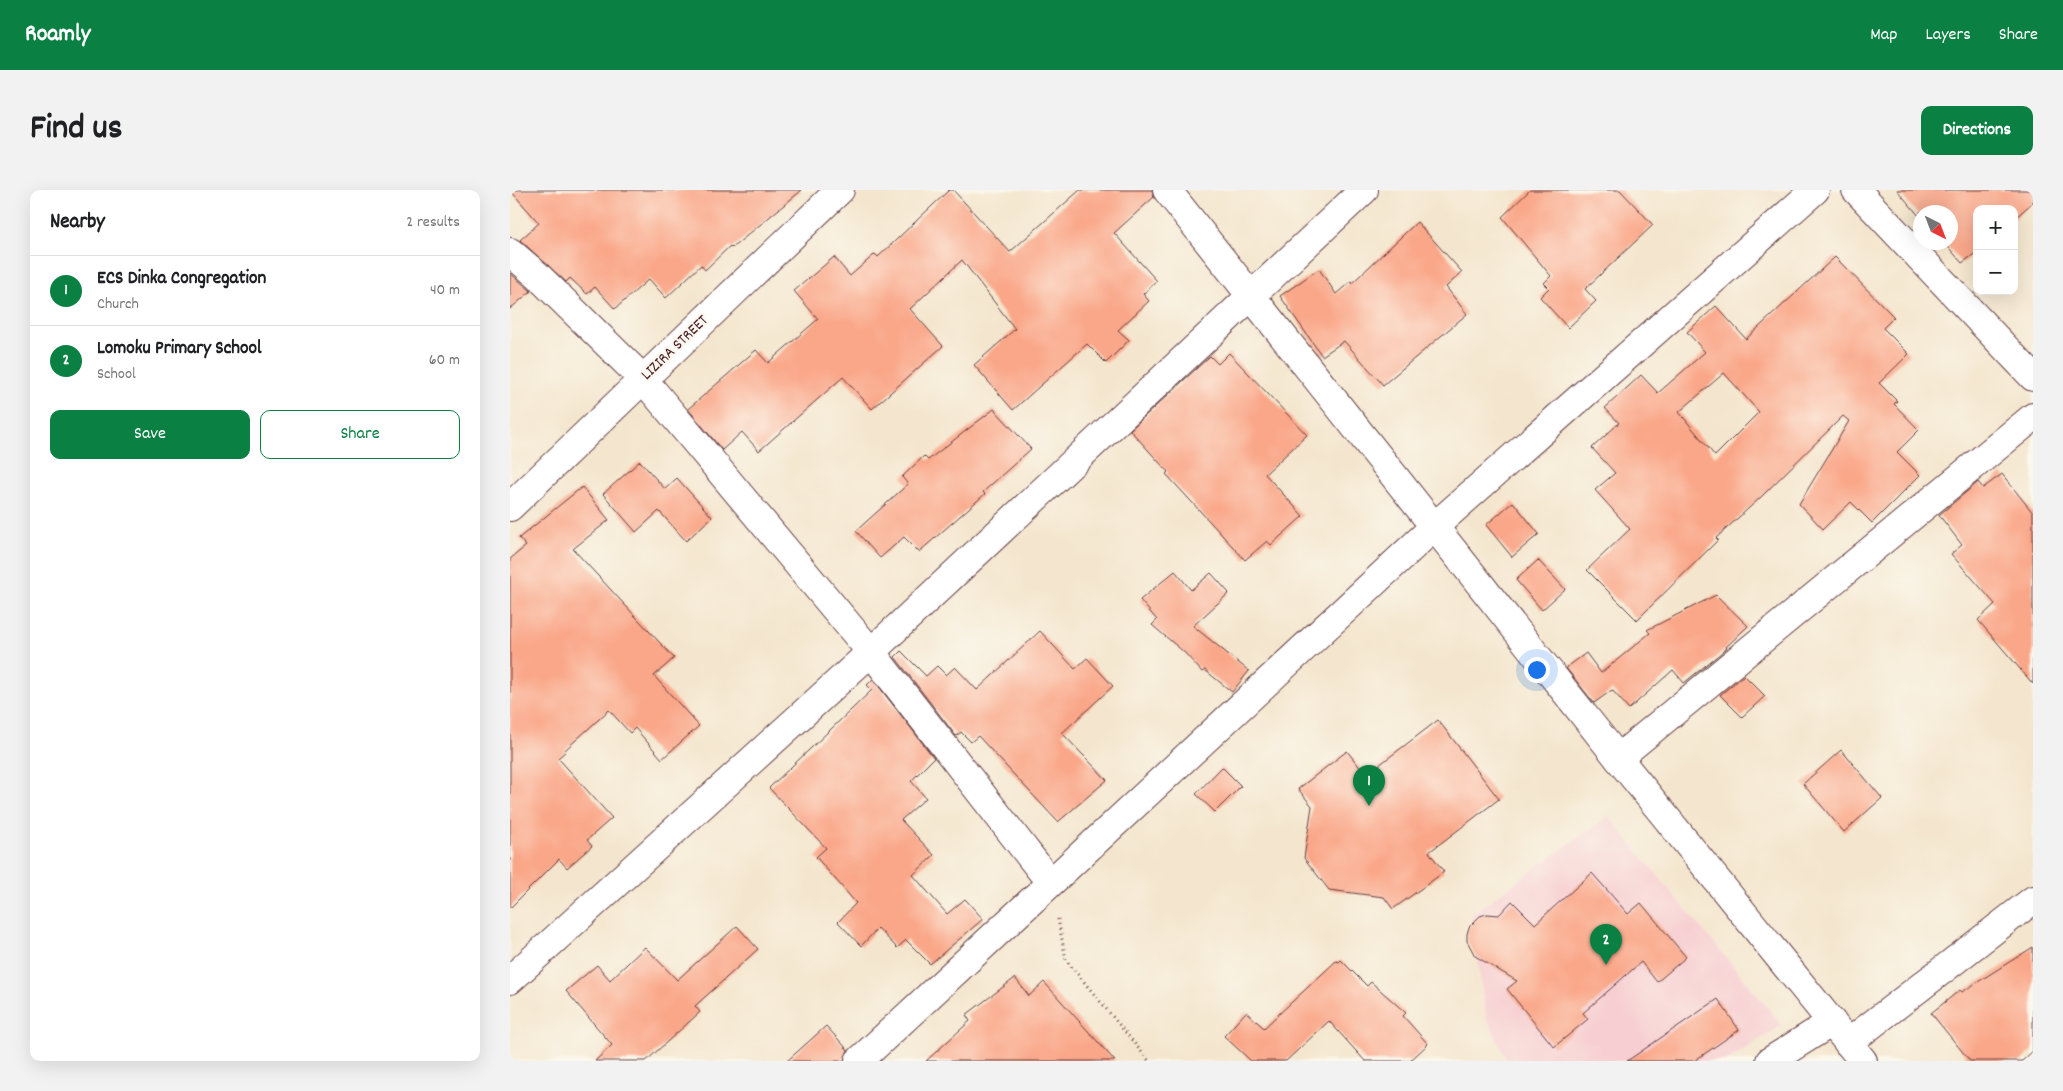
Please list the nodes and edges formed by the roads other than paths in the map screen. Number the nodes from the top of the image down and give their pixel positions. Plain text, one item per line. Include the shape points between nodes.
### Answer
1 (840, 190) edge
2 (1167, 190) edge
3 (1364, 190) edge
4 (1815, 190) edge
5 (1856, 190) edge
6 (510, 252) edge
7 (1252, 296) junction
8 (2033, 377) edge
9 (642, 379) junction
10 (2033, 417) edge
11 (510, 508) edge
12 (1434, 526) junction
13 (871, 652) junction
14 (1618, 758) junction
15 (1050, 882) junction
16 (2033, 900) edge
17 (510, 980) edge
18 (1848, 1042) edge
19 (859, 1061) edge
20 (1770, 1061) edge

1 - 9 street, LIZIRA STREET
2 - 7 street
3 - 7 street
4 - 12 street
5 - 8 street
6 - 9 street
7 - 12 street
7 - 13 street
9 - 11 street, LIZIRA STREET
9 - 13 street
10 - 14 street
12 - 14 street
12 - 15 street
13 - 15 street
13 - 17 street
14 - 18 street
15 - 19 street
16 - 18 street
18 - 20 street

